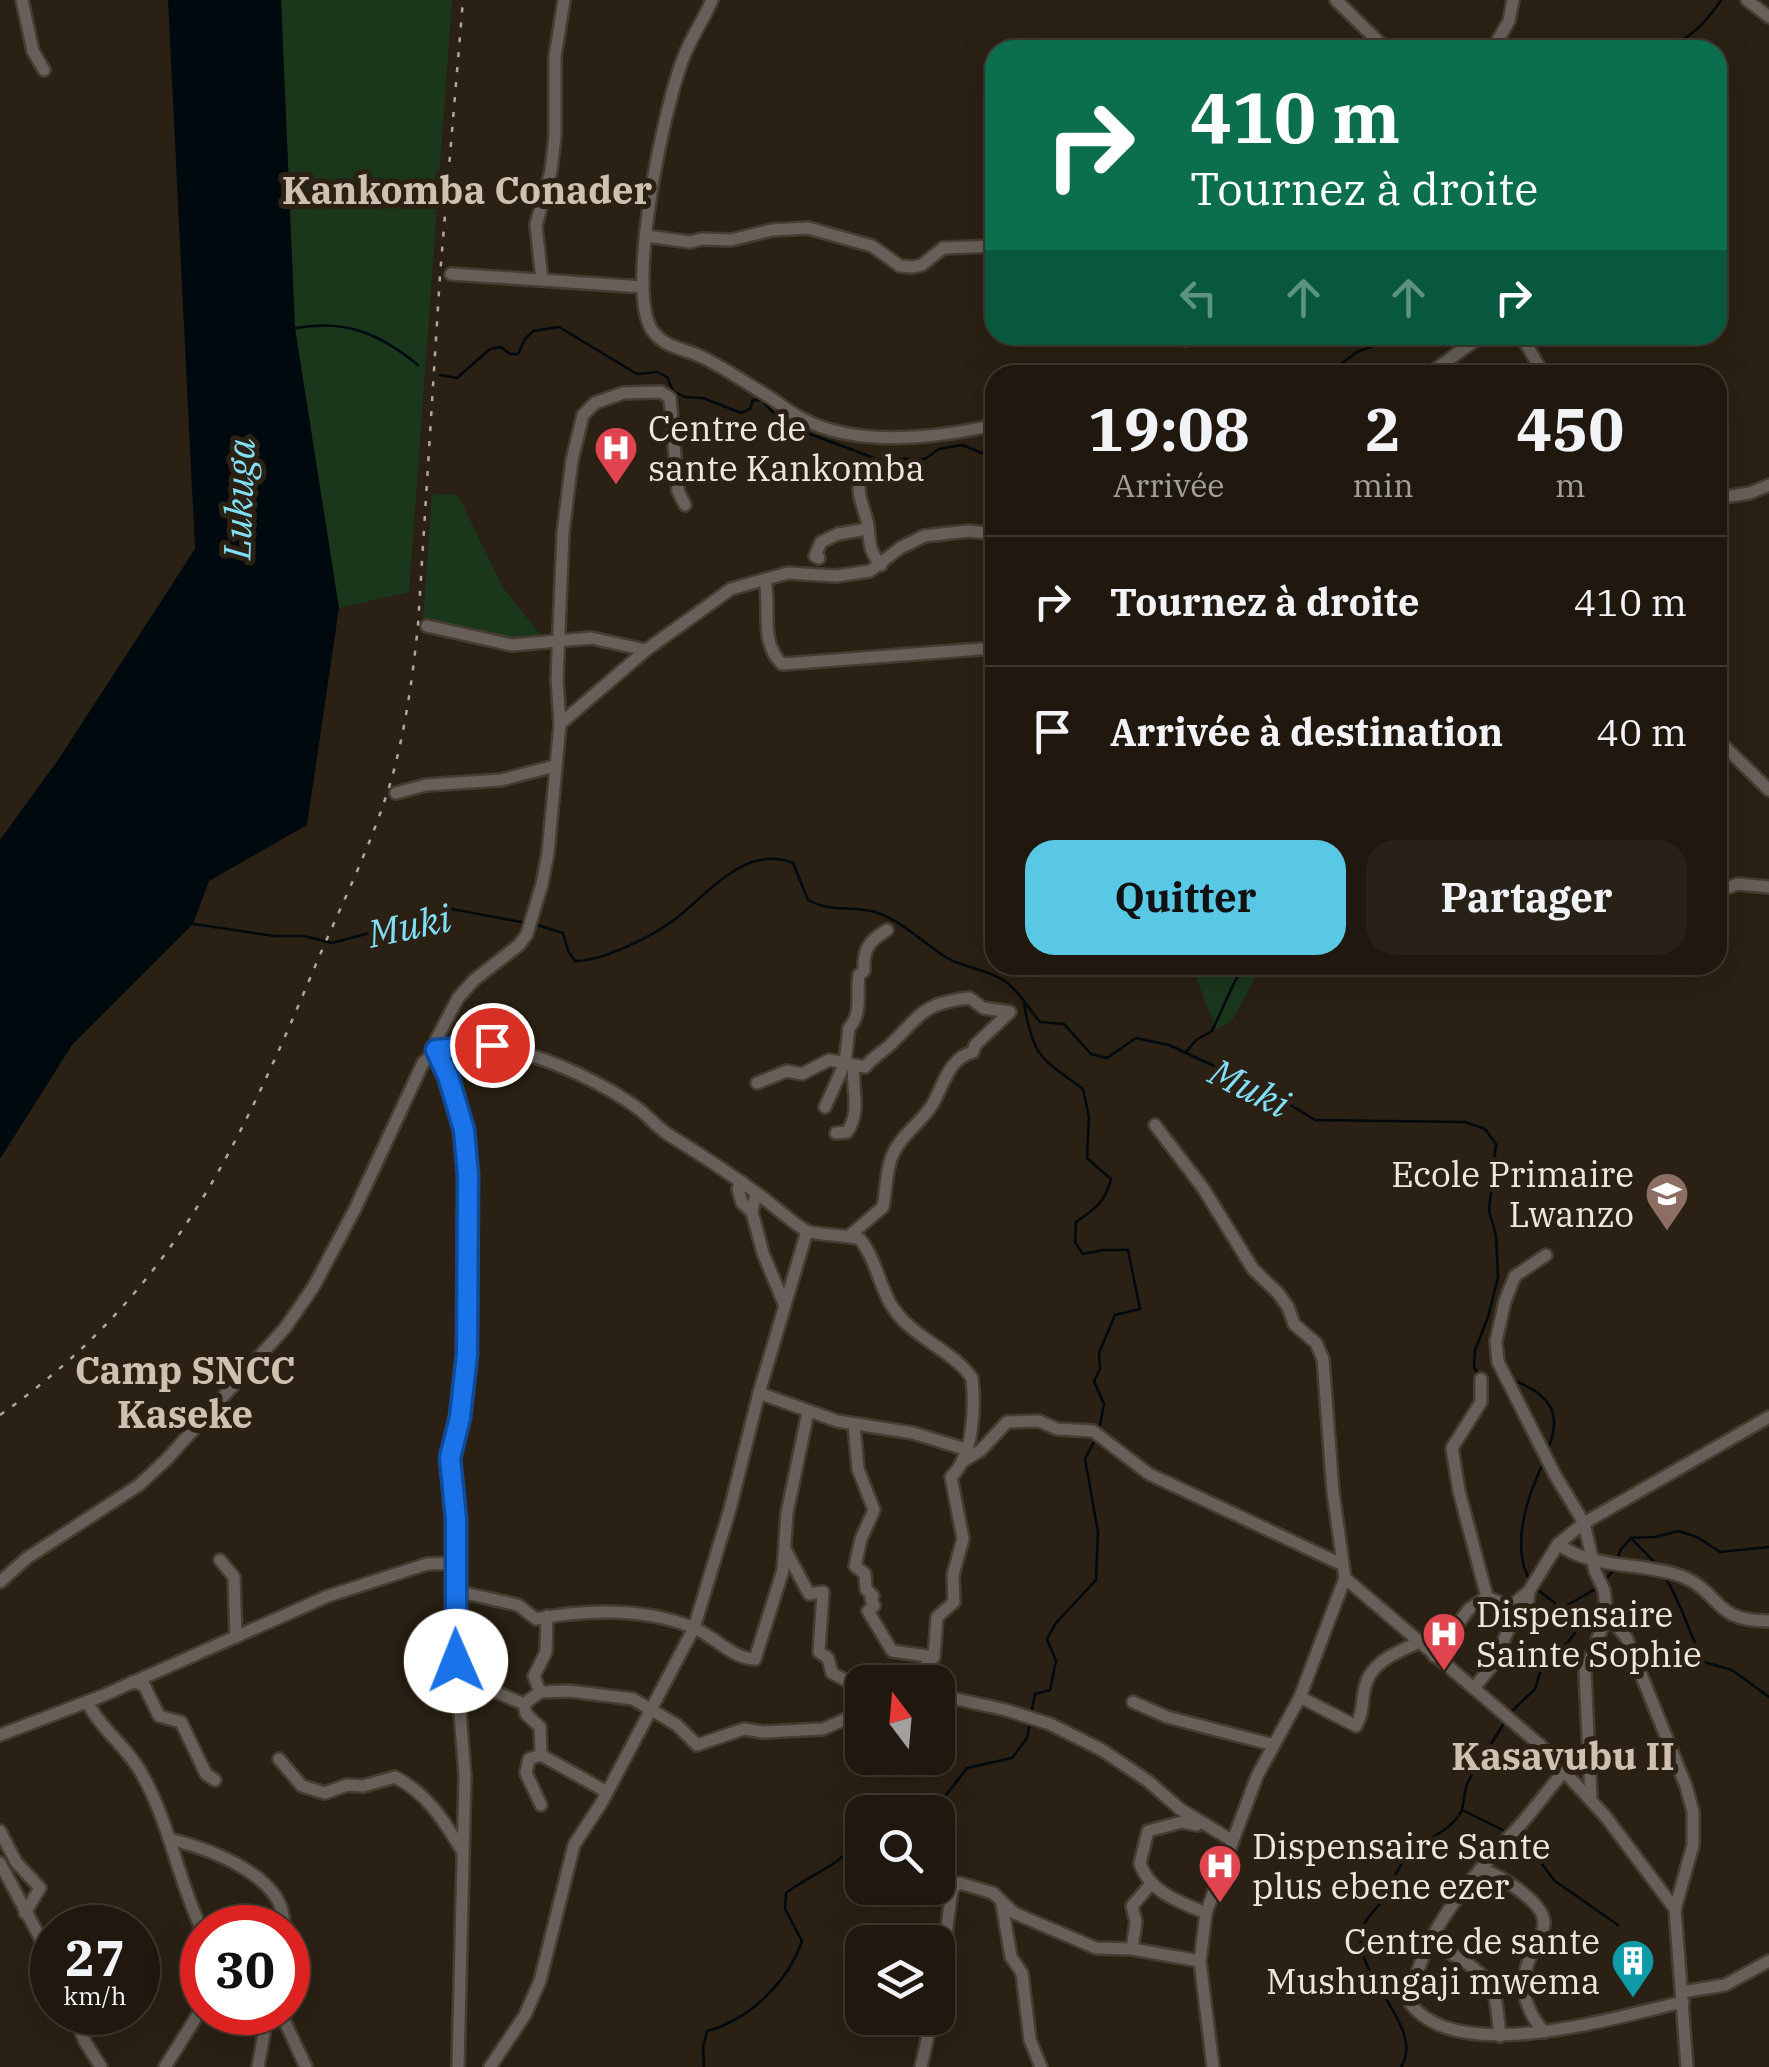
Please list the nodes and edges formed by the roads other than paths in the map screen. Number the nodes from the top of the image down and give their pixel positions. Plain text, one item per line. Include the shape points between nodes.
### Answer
1 (22, 0) edge
2 (564, 0) edge
3 (712, 0) edge
4 (1336, 0) edge
5 (1512, 0) edge
6 (1748, 0) edge
7 (1769, 16) edge
8 (1378, 40) edge
9 (1498, 40) edge
10 (44, 70) dead end
11 (646, 236) junction
12 (985, 246) edge
13 (450, 274) dead end
14 (542, 280) junction
15 (643, 286) junction
16 (1469, 345) edge
17 (1441, 365) edge
18 (985, 427) edge
19 (860, 475) dead end
20 (1769, 486) edge
21 (1727, 497) edge
22 (684, 505) dead end
23 (868, 529) junction
24 (985, 533) edge
25 (819, 558) dead end
26 (881, 565) junction
27 (765, 581) junction
28 (426, 626) dead end
29 (560, 642) junction
30 (985, 649) edge
31 (646, 650) junction
32 (560, 724) junction
33 (1727, 749) edge
34 (554, 766) junction
35 (1769, 790) edge
36 (396, 793) dead end
37 (1769, 887) edge
38 (1727, 888) edge
39 (887, 930) dead end
40 (436, 1050) junction
41 (849, 1064) junction
42 (757, 1083) dead end
43 (824, 1108) dead end
44 (1155, 1125) dead end
45 (836, 1133) dead end
46 (742, 1182) junction
47 (756, 1192) junction
48 (752, 1212) junction
49 (807, 1232) junction
50 (848, 1236) junction
51 (1546, 1255) dead end
52 (785, 1306) junction
53 (1481, 1379) dead end
54 (758, 1393) junction
55 (808, 1412) junction
56 (1769, 1417) edge
57 (854, 1424) junction
58 (964, 1455) junction
59 (1584, 1523) junction
60 (1558, 1544) junction
61 (786, 1551) junction
62 (220, 1560) dead end
63 (455, 1562) junction
64 (1341, 1564) junction
65 (1594, 1565) junction
66 (1345, 1578) junction
67 (0, 1582) edge
68 (455, 1591) junction
69 (1488, 1597) junction
70 (1511, 1612) junction
71 (1607, 1615) junction
72 (547, 1616) junction
73 (1769, 1620) edge
74 (694, 1628) junction
75 (236, 1637) junction
76 (1419, 1642) junction
77 (1434, 1656) junction
78 (934, 1657) junction
79 (927, 1665) edge
80 (845, 1680) edge
81 (132, 1682) junction
82 (458, 1688) junction
83 (1474, 1688) junction
84 (540, 1692) junction
85 (1300, 1697) junction
86 (955, 1698) edge
87 (87, 1702) junction
88 (1133, 1702) dead end
89 (524, 1704) junction
90 (652, 1708) junction
91 (845, 1719) edge
92 (0, 1736) edge
93 (1274, 1745) junction
94 (541, 1755) junction
95 (280, 1759) dead end
96 (1564, 1771) junction
97 (215, 1780) dead end
98 (607, 1792) junction
99 (1590, 1798) junction
100 (1172, 1803) junction
101 (541, 1805) dead end
102 (1156, 1828) junction
103 (1208, 1828) junction
104 (0, 1831) edge
105 (169, 1839) junction
106 (1233, 1841) junction
107 (463, 1852) junction
108 (0, 1864) edge
109 (1480, 1869) junction
110 (1151, 1884) junction
111 (1002, 1904) junction
112 (191, 1905) edge
113 (280, 1905) edge
114 (1674, 1909) junction
115 (25, 1913) junction
116 (1206, 1914) junction
117 (30, 1922) edge
118 (948, 1925) edge
119 (1429, 1942) junction
120 (1132, 1950) junction
121 (1200, 1960) junction
122 (1769, 1960) edge
123 (1682, 1997) junction
124 (1544, 2032) junction
125 (82, 2035) edge
126 (185, 2035) edge
127 (264, 2035) edge
128 (291, 2035) edge
129 (928, 2035) edge
130 (1500, 2036) junction
131 (458, 2063) edge
132 (101, 2067) edge
133 (165, 2067) edge
134 (258, 2067) edge
135 (306, 2067) edge
136 (442, 2067) edge
137 (490, 2067) edge
138 (920, 2067) edge
139 (1041, 2067) edge
140 (1213, 2067) edge
141 (1686, 2067) edge

1 - 10 street
2 - 14 street via 555,57 555,136 536,226
3 - 11 street via 684,55 655,168
4 - 8 street
5 - 9 street
6 - 7 street
11 - 12 street via 731,240 808,228 872,246 912,268 942,248
11 - 15 street
13 - 14 street
14 - 15 street
15 - 18 street via 649,326 660,340 707,359 802,419 854,434 922,438
16 - 17 street
19 - 23 street
20 - 21 street
22 - 29 street via 670,398 662,392 624,393 595,403 583,415 572,460
23 - 25 street via 821,542
23 - 26 street via 870,552
24 - 26 street via 924,536
26 - 27 street via 836,576 788,572
27 - 30 street via 769,645 782,664
27 - 31 street via 732,589
28 - 29 street via 512,645
29 - 31 street via 604,638
29 - 32 street
31 - 32 street
32 - 34 street
33 - 35 street
34 - 36 street
34 - 40 street via 548,853 527,934 458,998
37 - 38 street
39 - 41 street via 870,940 864,956
40 - 46 street via 492,1045 565,1070 639,1110
40 - 63 street via 464,1130 468,1175 467,1354 450,1458
40 - 67 street via 407,1092 332,1253 285,1328 139,1485
41 - 42 street via 829,1060 802,1074 788,1071
41 - 43 street
41 - 45 street via 856,1108 847,1132
41 - 50 street via 865,1067 925,1007 970,998 983,1008 1010,1012 951,1069 891,1156 883,1207
44 - 64 street via 1323,1359
46 - 47 street
46 - 48 street via 742,1202
47 - 48 street
47 - 49 street
48 - 52 street
49 - 50 street
49 - 52 street
50 - 58 street via 866,1246 892,1306 972,1378
51 - 59 street via 1515,1276 1504,1300 1498,1362
52 - 54 street
53 - 69 street via 1481,1402 1452,1448
54 - 55 street
54 - 74 street
55 - 57 street
55 - 61 street
56 - 59 street
57 - 58 street via 913,1433
57 - 78 street via 858,1469 874,1510 855,1566 866,1574 873,1596 868,1611 892,1651
58 - 64 street via 981,1450 1007,1422 1093,1432 1149,1474
58 - 78 street via 951,1482 963,1538 954,1602 937,1618
59 - 60 street
59 - 65 street
60 - 65 street
60 - 70 street
61 - 74 street via 755,1659 736,1655
61 - 80 street via 809,1594 823,1592 818,1652
62 - 75 street via 234,1577
63 - 68 street
63 - 75 street via 348,1588
64 - 66 street
65 - 71 street
65 - 73 street via 1678,1575 1742,1621
66 - 76 street
66 - 85 street
68 - 72 street via 518,1605 531,1617
68 - 82 street
69 - 70 street
69 - 77 street via 1469,1609
70 - 83 street via 1495,1662
71 - 99 street via 1585,1672
71 - 114 street via 1626,1637 1693,1812 1693,1844
72 - 74 street via 630,1612
72 - 84 street via 546,1652 534,1676
74 - 90 street
75 - 81 street
76 - 77 street
76 - 85 street via 1376,1664 1356,1726
77 - 83 street
78 - 79 street
81 - 87 street
81 - 97 street via 144,1685 159,1716 182,1722
82 - 89 street via 484,1687
82 - 107 street
83 - 96 street
84 - 89 street
84 - 90 street via 596,1693
85 - 93 street
86 - 100 street via 1050,1724 1102,1750
87 - 92 street
87 - 105 street via 101,1727 128,1751
88 - 93 street
89 - 94 street via 540,1727
90 - 91 street via 697,1745 744,1729 801,1732
90 - 98 street
93 - 106 street
94 - 98 street
94 - 101 street via 529,1758 526,1774
95 - 107 street via 302,1786 325,1793 395,1777 440,1814
96 - 99 street
96 - 109 street
98 - 137 street via 569,1857 540,1980
99 - 114 street
100 - 102 street
100 - 103 street
102 - 103 street via 1182,1822
102 - 110 street via 1148,1832 1140,1863
103 - 106 street
104 - 115 street via 40,1888
105 - 112 street
105 - 113 street via 208,1849 255,1874
106 - 116 street
107 - 131 street
108 - 115 street
109 - 119 street
109 - 124 street via 1514,1886 1543,1918 1523,1993
110 - 116 street
110 - 120 street via 1132,1906
111 - 118 street via 992,1892 958,1884
111 - 120 street via 1082,1944
111 - 139 street
114 - 123 street
115 - 117 street
116 - 121 street
119 - 130 street via 1484,1978 1494,1995
119 - 130 street via 1412,1987 1412,2007 1434,2026
120 - 121 street
121 - 140 street
122 - 123 street via 1724,1985
123 - 124 street
123 - 141 street
124 - 130 street
125 - 132 street
126 - 133 street
127 - 134 street
128 - 135 street
129 - 138 street
131 - 136 street

